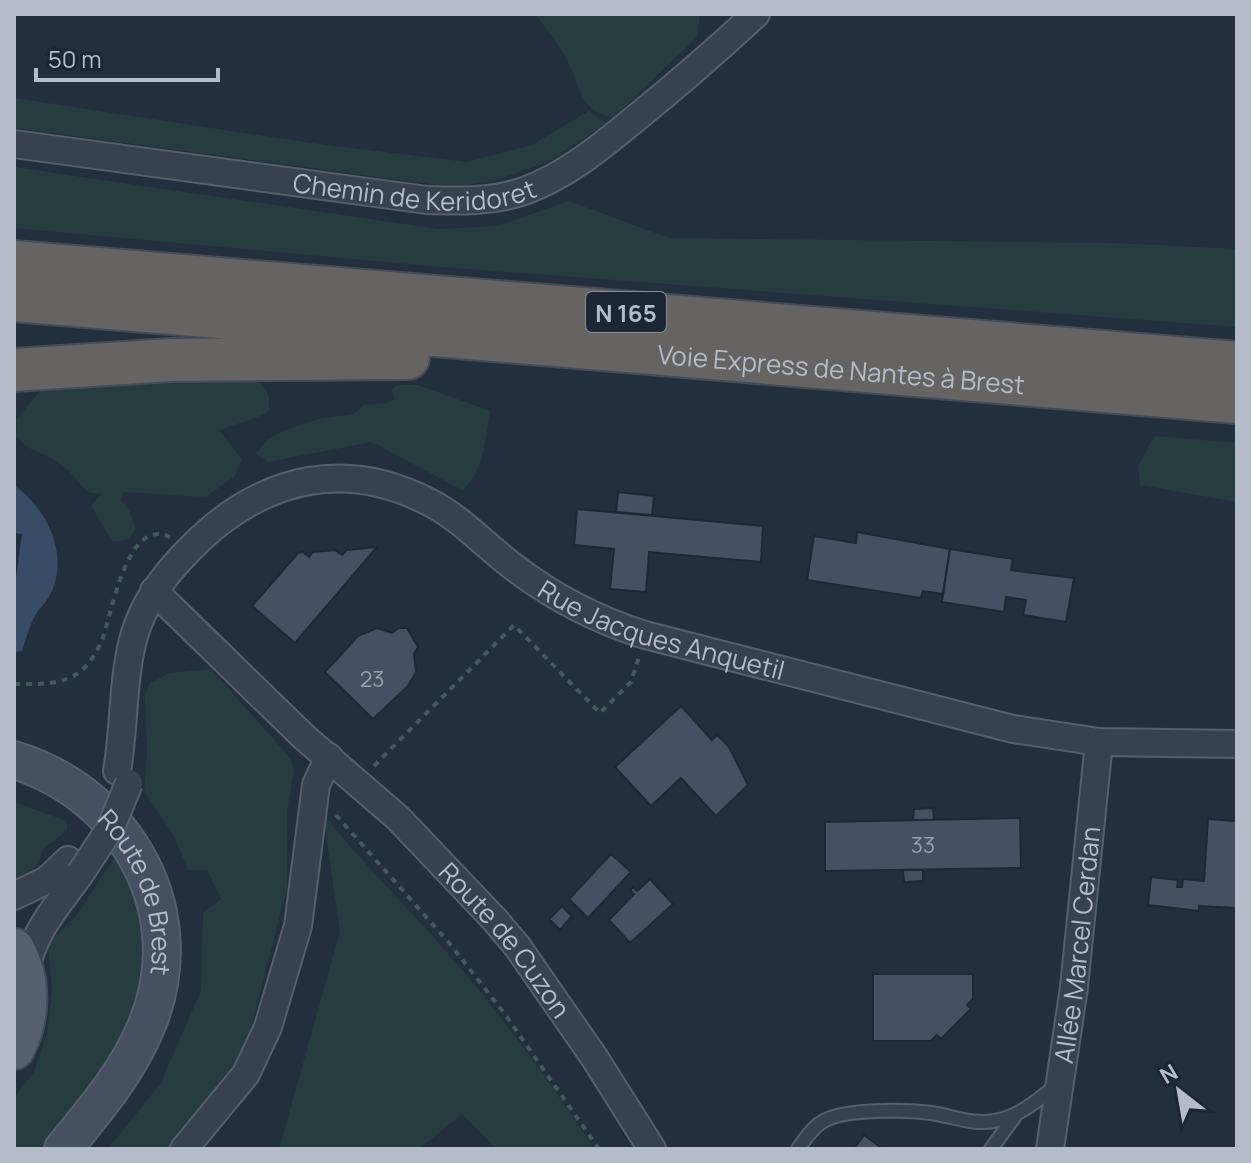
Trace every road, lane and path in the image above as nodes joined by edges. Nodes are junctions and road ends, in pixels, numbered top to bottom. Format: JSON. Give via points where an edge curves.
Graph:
{"nodes":[{"id":1,"x":756,"y":14,"type":"edge"},
{"id":2,"x":14,"y":144,"type":"edge"},
{"id":3,"x":14,"y":262,"type":"edge"},
{"id":4,"x":14,"y":300,"type":"edge"},
{"id":5,"x":737,"y":361,"type":"junction"},
{"id":6,"x":1237,"y":363,"type":"edge"},
{"id":7,"x":14,"y":370,"type":"edge"},
{"id":8,"x":1237,"y":402,"type":"edge"},
{"id":9,"x":186,"y":553,"type":"junction"},
{"id":10,"x":154,"y":591,"type":"junction"},
{"id":11,"x":645,"y":635,"type":"junction"},
{"id":12,"x":14,"y":684,"type":"edge"},
{"id":13,"x":1099,"y":742,"type":"junction"},
{"id":14,"x":1237,"y":744,"type":"edge"},
{"id":15,"x":329,"y":757,"type":"junction"},
{"id":16,"x":14,"y":760,"type":"edge"},
{"id":17,"x":378,"y":762,"type":"dead end"},
{"id":18,"x":314,"y":797,"type":"junction"},
{"id":19,"x":74,"y":867,"type":"junction"},
{"id":20,"x":14,"y":896,"type":"edge"},
{"id":21,"x":19,"y":961,"type":"edge"},
{"id":22,"x":14,"y":1049,"type":"edge"},
{"id":23,"x":1060,"y":1083,"type":"junction"},
{"id":24,"x":1015,"y":1116,"type":"junction"},
{"id":25,"x":63,"y":1149,"type":"edge"},
{"id":26,"x":184,"y":1149,"type":"edge"},
{"id":27,"x":599,"y":1149,"type":"edge"},
{"id":28,"x":652,"y":1149,"type":"edge"},
{"id":29,"x":798,"y":1149,"type":"edge"},
{"id":30,"x":991,"y":1149,"type":"edge"},
{"id":31,"x":1050,"y":1149,"type":"edge"}],
"edges":[{"from":1,"to":2,"type":"street","name":"Chemin de Keridoret","via":[[581,161],[546,182],[497,198],[427,200]]},
{"from":3,"to":6,"type":"highway","name":"Voie Express de Nantes à Brest","number":"N 165"},
{"from":4,"to":5,"type":"highway","name":"Voie Express de Nantes à Brest","number":"N 165"},
{"from":5,"to":7,"type":"highway","via":[[227,358]]},
{"from":5,"to":8,"type":"highway","name":"Voie Express de Nantes à Brest","number":"N 165"},
{"from":9,"to":10,"type":"street","name":"Rue Jacques Anquetil"},
{"from":9,"to":11,"type":"street","name":"Rue Jacques Anquetil","via":[[225,517],[268,493],[327,478],[363,479],[431,502],[565,601]]},
{"from":9,"to":12,"type":"path","via":[[164,534],[140,541],[125,567],[103,638],[83,669],[63,680]]},
{"from":10,"to":15,"type":"street","name":"Route de Cuzon"},
{"from":10,"to":19,"type":"street","via":[[133,638],[123,777]]},
{"from":11,"to":13,"type":"street","name":"Rue Jacques Anquetil","via":[[1013,729]]},
{"from":11,"to":17,"type":"path","via":[[631,682],[600,713],[514,625]]},
{"from":13,"to":14,"type":"street","name":"Rue Jacques Anquetil"},
{"from":13,"to":23,"type":"street","name":"Allée Marcel Cerdan"},
{"from":15,"to":18,"type":"street"},
{"from":15,"to":28,"type":"street","name":"Route de Cuzon","via":[[409,829],[510,937]]},
{"from":16,"to":25,"type":"main road","name":"Route de Brest","via":[[70,784],[120,831],[141,862],[161,938],[159,980],[146,1027],[124,1069]]},
{"from":18,"to":26,"type":"street","via":[[298,926],[268,1027],[246,1074]]},
{"from":18,"to":27,"type":"path","via":[[325,800],[450,944]]},
{"from":19,"to":20,"type":"street"},
{"from":19,"to":21,"type":"street"},
{"from":21,"to":22,"type":"main road","via":[[26,1010]]},
{"from":23,"to":24,"type":"lane"},
{"from":23,"to":31,"type":"street","name":"Allée Marcel Cerdan"},
{"from":24,"to":29,"type":"lane","via":[[982,1123],[932,1113],[830,1117]]},
{"from":24,"to":30,"type":"lane"}]}
